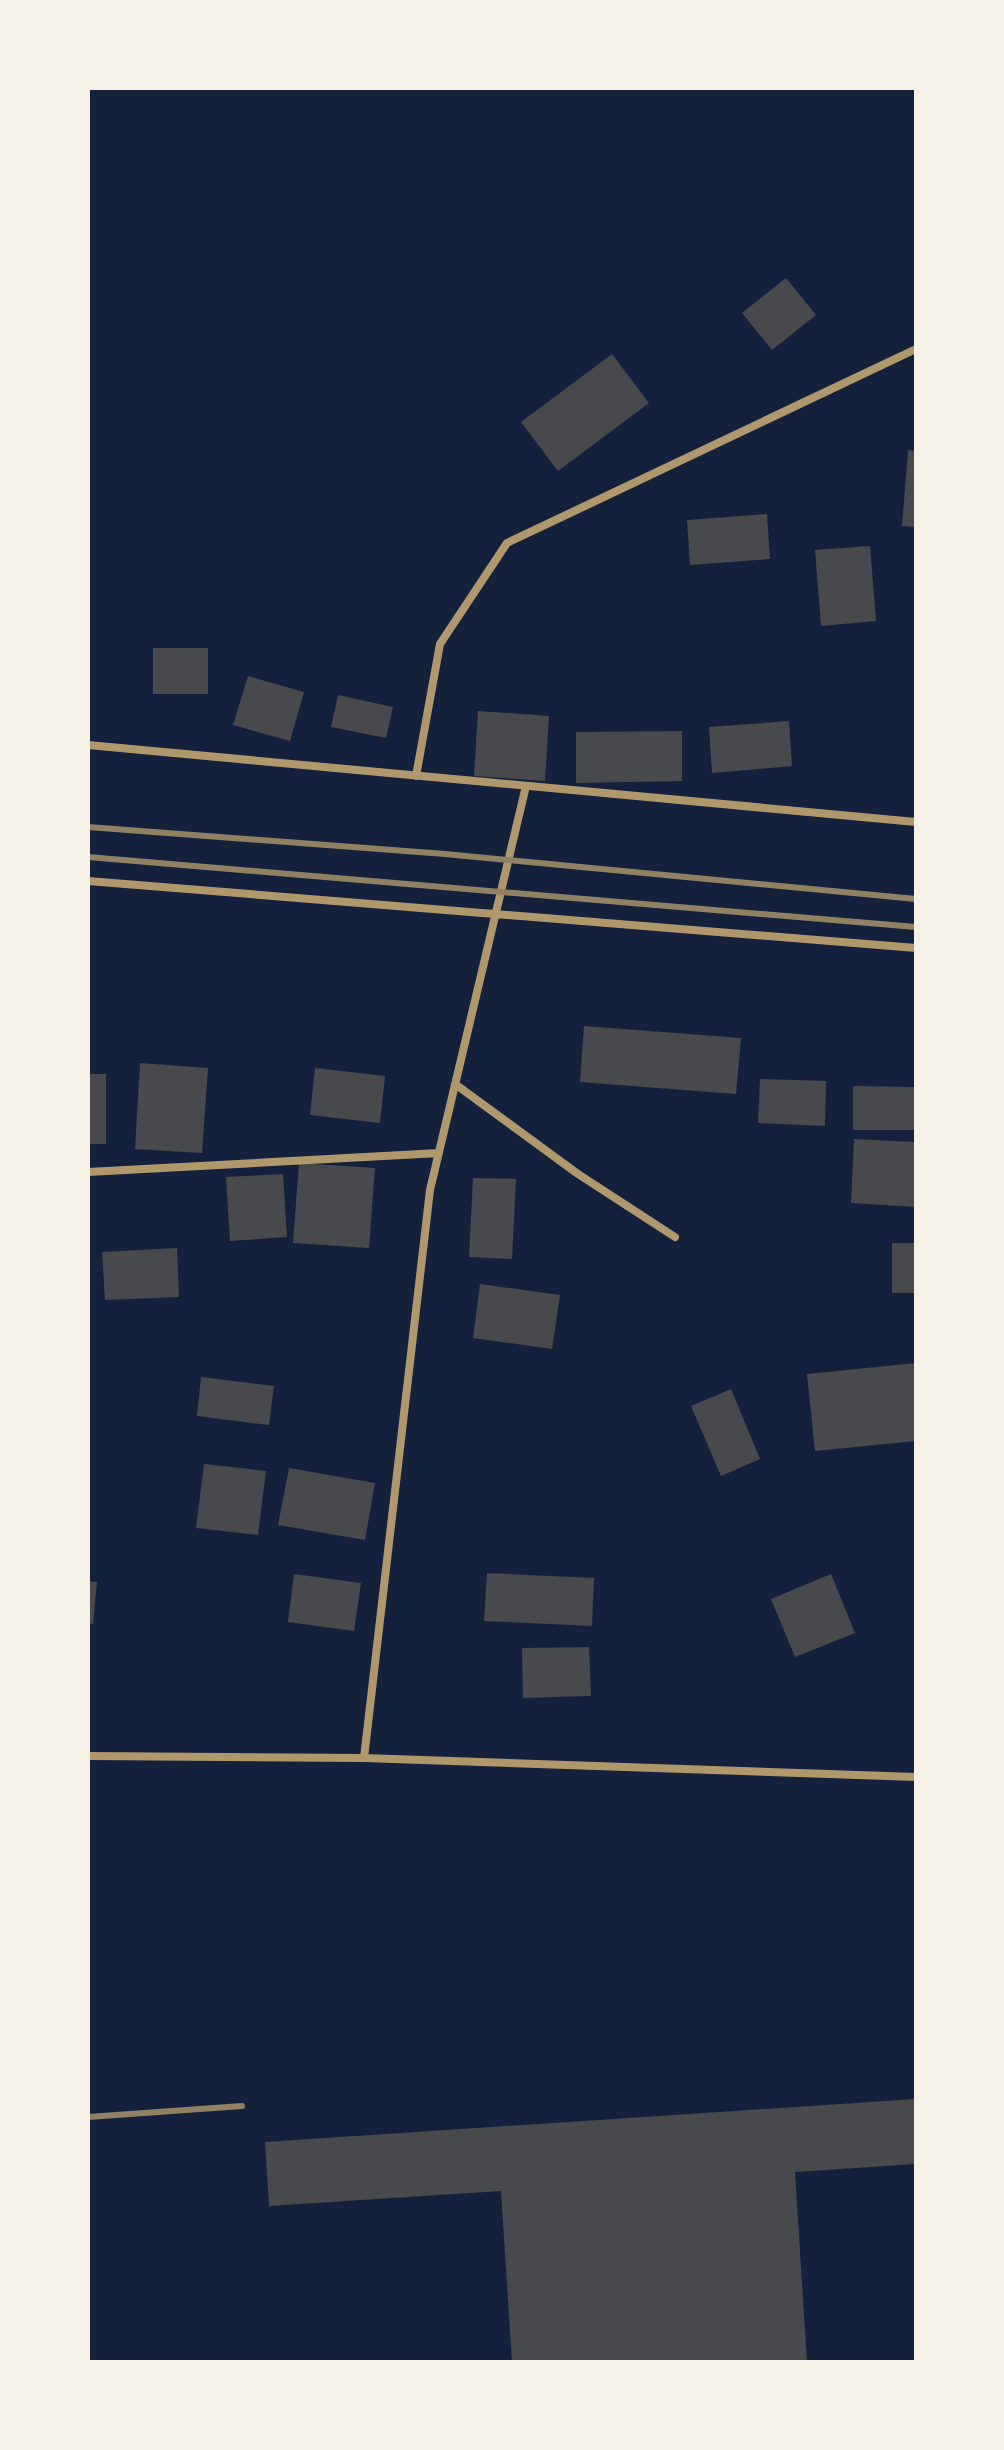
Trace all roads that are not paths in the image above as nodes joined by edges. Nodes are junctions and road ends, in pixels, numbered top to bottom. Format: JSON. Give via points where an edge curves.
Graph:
{"nodes":[{"id":1,"x":916,"y":349,"type":"edge"},
{"id":2,"x":88,"y":745,"type":"edge"},
{"id":3,"x":416,"y":776,"type":"junction"},
{"id":4,"x":526,"y":786,"type":"junction"},
{"id":5,"x":916,"y":822,"type":"edge"},
{"id":6,"x":88,"y":881,"type":"edge"},
{"id":7,"x":496,"y":914,"type":"junction"},
{"id":8,"x":916,"y":948,"type":"edge"},
{"id":9,"x":455,"y":1084,"type":"junction"},
{"id":10,"x":439,"y":1153,"type":"junction"},
{"id":11,"x":88,"y":1172,"type":"edge"},
{"id":12,"x":675,"y":1237,"type":"dead end"},
{"id":13,"x":88,"y":1756,"type":"edge"},
{"id":14,"x":364,"y":1758,"type":"junction"},
{"id":15,"x":916,"y":1777,"type":"edge"}],
"edges":[{"from":1,"to":3,"type":"street","via":[[507,543],[440,644]]},
{"from":2,"to":3,"type":"street"},
{"from":3,"to":4,"type":"street"},
{"from":4,"to":5,"type":"street"},
{"from":4,"to":7,"type":"street"},
{"from":6,"to":7,"type":"street"},
{"from":7,"to":8,"type":"street"},
{"from":7,"to":9,"type":"street"},
{"from":9,"to":10,"type":"street"},
{"from":9,"to":12,"type":"street"},
{"from":10,"to":11,"type":"street"},
{"from":10,"to":14,"type":"street","via":[[430,1190]]},
{"from":13,"to":14,"type":"street"},
{"from":14,"to":15,"type":"street"}]}
